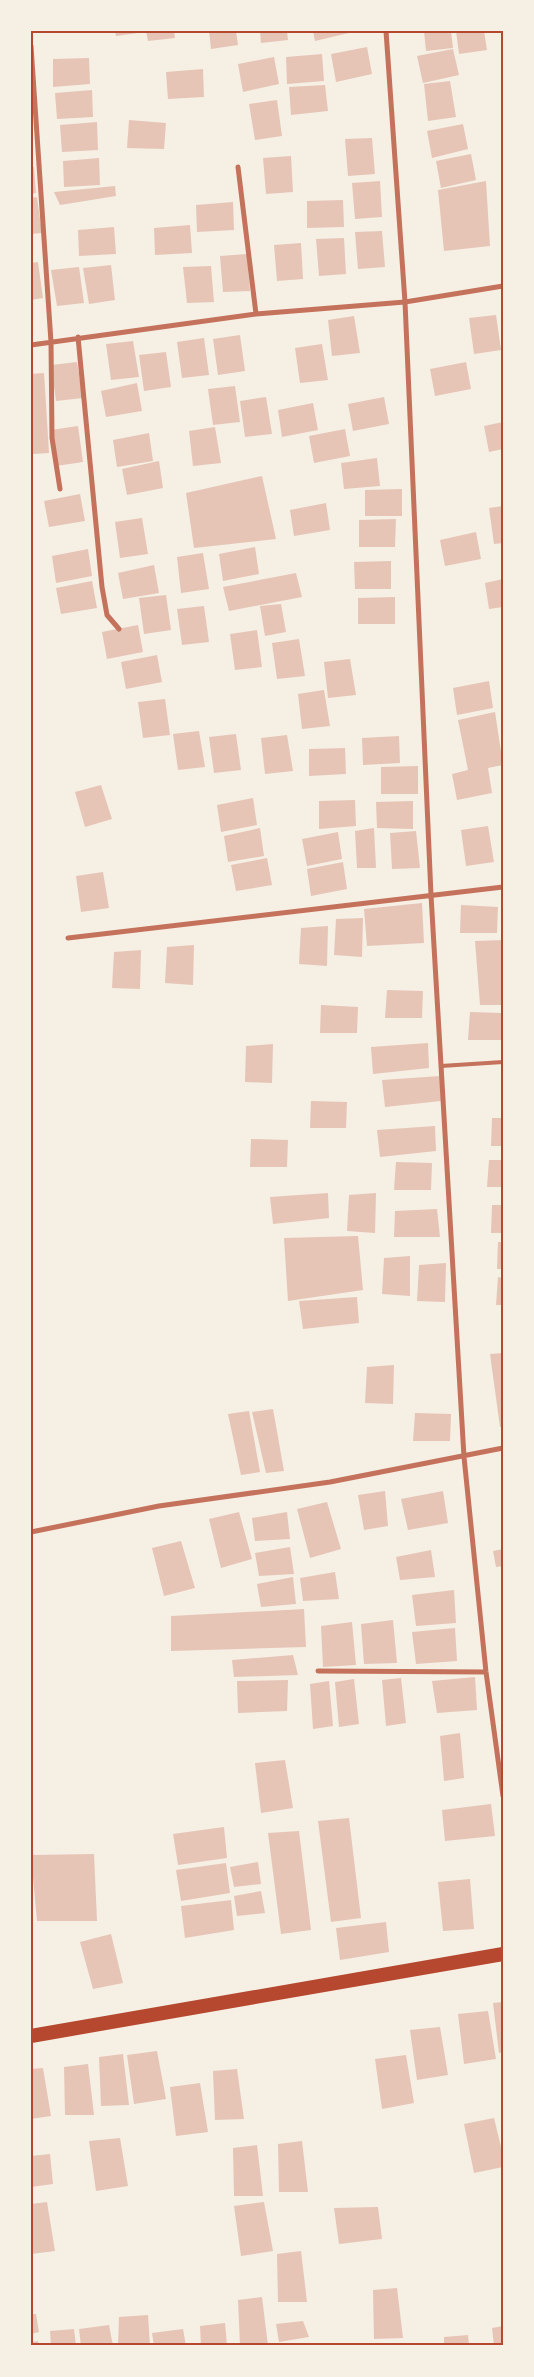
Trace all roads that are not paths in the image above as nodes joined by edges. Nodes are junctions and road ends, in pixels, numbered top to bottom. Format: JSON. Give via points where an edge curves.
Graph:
{"nodes":[{"id":1,"x":386,"y":31,"type":"edge"},
{"id":2,"x":31,"y":46,"type":"edge"},
{"id":3,"x":238,"y":167,"type":"dead end"},
{"id":4,"x":503,"y":286,"type":"edge"},
{"id":5,"x":405,"y":302,"type":"junction"},
{"id":6,"x":256,"y":314,"type":"junction"},
{"id":7,"x":78,"y":337,"type":"junction"},
{"id":8,"x":52,"y":342,"type":"junction"},
{"id":9,"x":31,"y":345,"type":"edge"},
{"id":10,"x":60,"y":489,"type":"dead end"},
{"id":11,"x":119,"y":628,"type":"dead end"},
{"id":12,"x":503,"y":887,"type":"edge"},
{"id":13,"x":431,"y":895,"type":"junction"},
{"id":14,"x":68,"y":938,"type":"dead end"},
{"id":15,"x":503,"y":1062,"type":"edge"},
{"id":16,"x":441,"y":1066,"type":"junction"},
{"id":17,"x":503,"y":1448,"type":"edge"},
{"id":18,"x":464,"y":1457,"type":"junction"},
{"id":19,"x":31,"y":1532,"type":"edge"},
{"id":20,"x":318,"y":1671,"type":"dead end"},
{"id":21,"x":486,"y":1672,"type":"junction"},
{"id":22,"x":503,"y":1796,"type":"edge"},
{"id":23,"x":503,"y":1954,"type":"edge"},
{"id":24,"x":31,"y":2036,"type":"edge"}],
"edges":[{"from":1,"to":5,"type":"street"},
{"from":2,"to":8,"type":"street"},
{"from":3,"to":6,"type":"street"},
{"from":4,"to":5,"type":"street"},
{"from":5,"to":6,"type":"street"},
{"from":5,"to":13,"type":"street"},
{"from":6,"to":7,"type":"street"},
{"from":7,"to":8,"type":"street"},
{"from":7,"to":11,"type":"street","via":[[102,587],[107,615]]},
{"from":8,"to":9,"type":"street"},
{"from":8,"to":10,"type":"street","via":[[52,438]]},
{"from":12,"to":13,"type":"street"},
{"from":13,"to":14,"type":"street"},
{"from":13,"to":16,"type":"street"},
{"from":15,"to":16,"type":"lane"},
{"from":16,"to":18,"type":"street"},
{"from":17,"to":18,"type":"street"},
{"from":18,"to":19,"type":"street","via":[[330,1482],[159,1506]]},
{"from":18,"to":21,"type":"street"},
{"from":20,"to":21,"type":"street"},
{"from":21,"to":22,"type":"street"},
{"from":23,"to":24,"type":"highway"}]}
